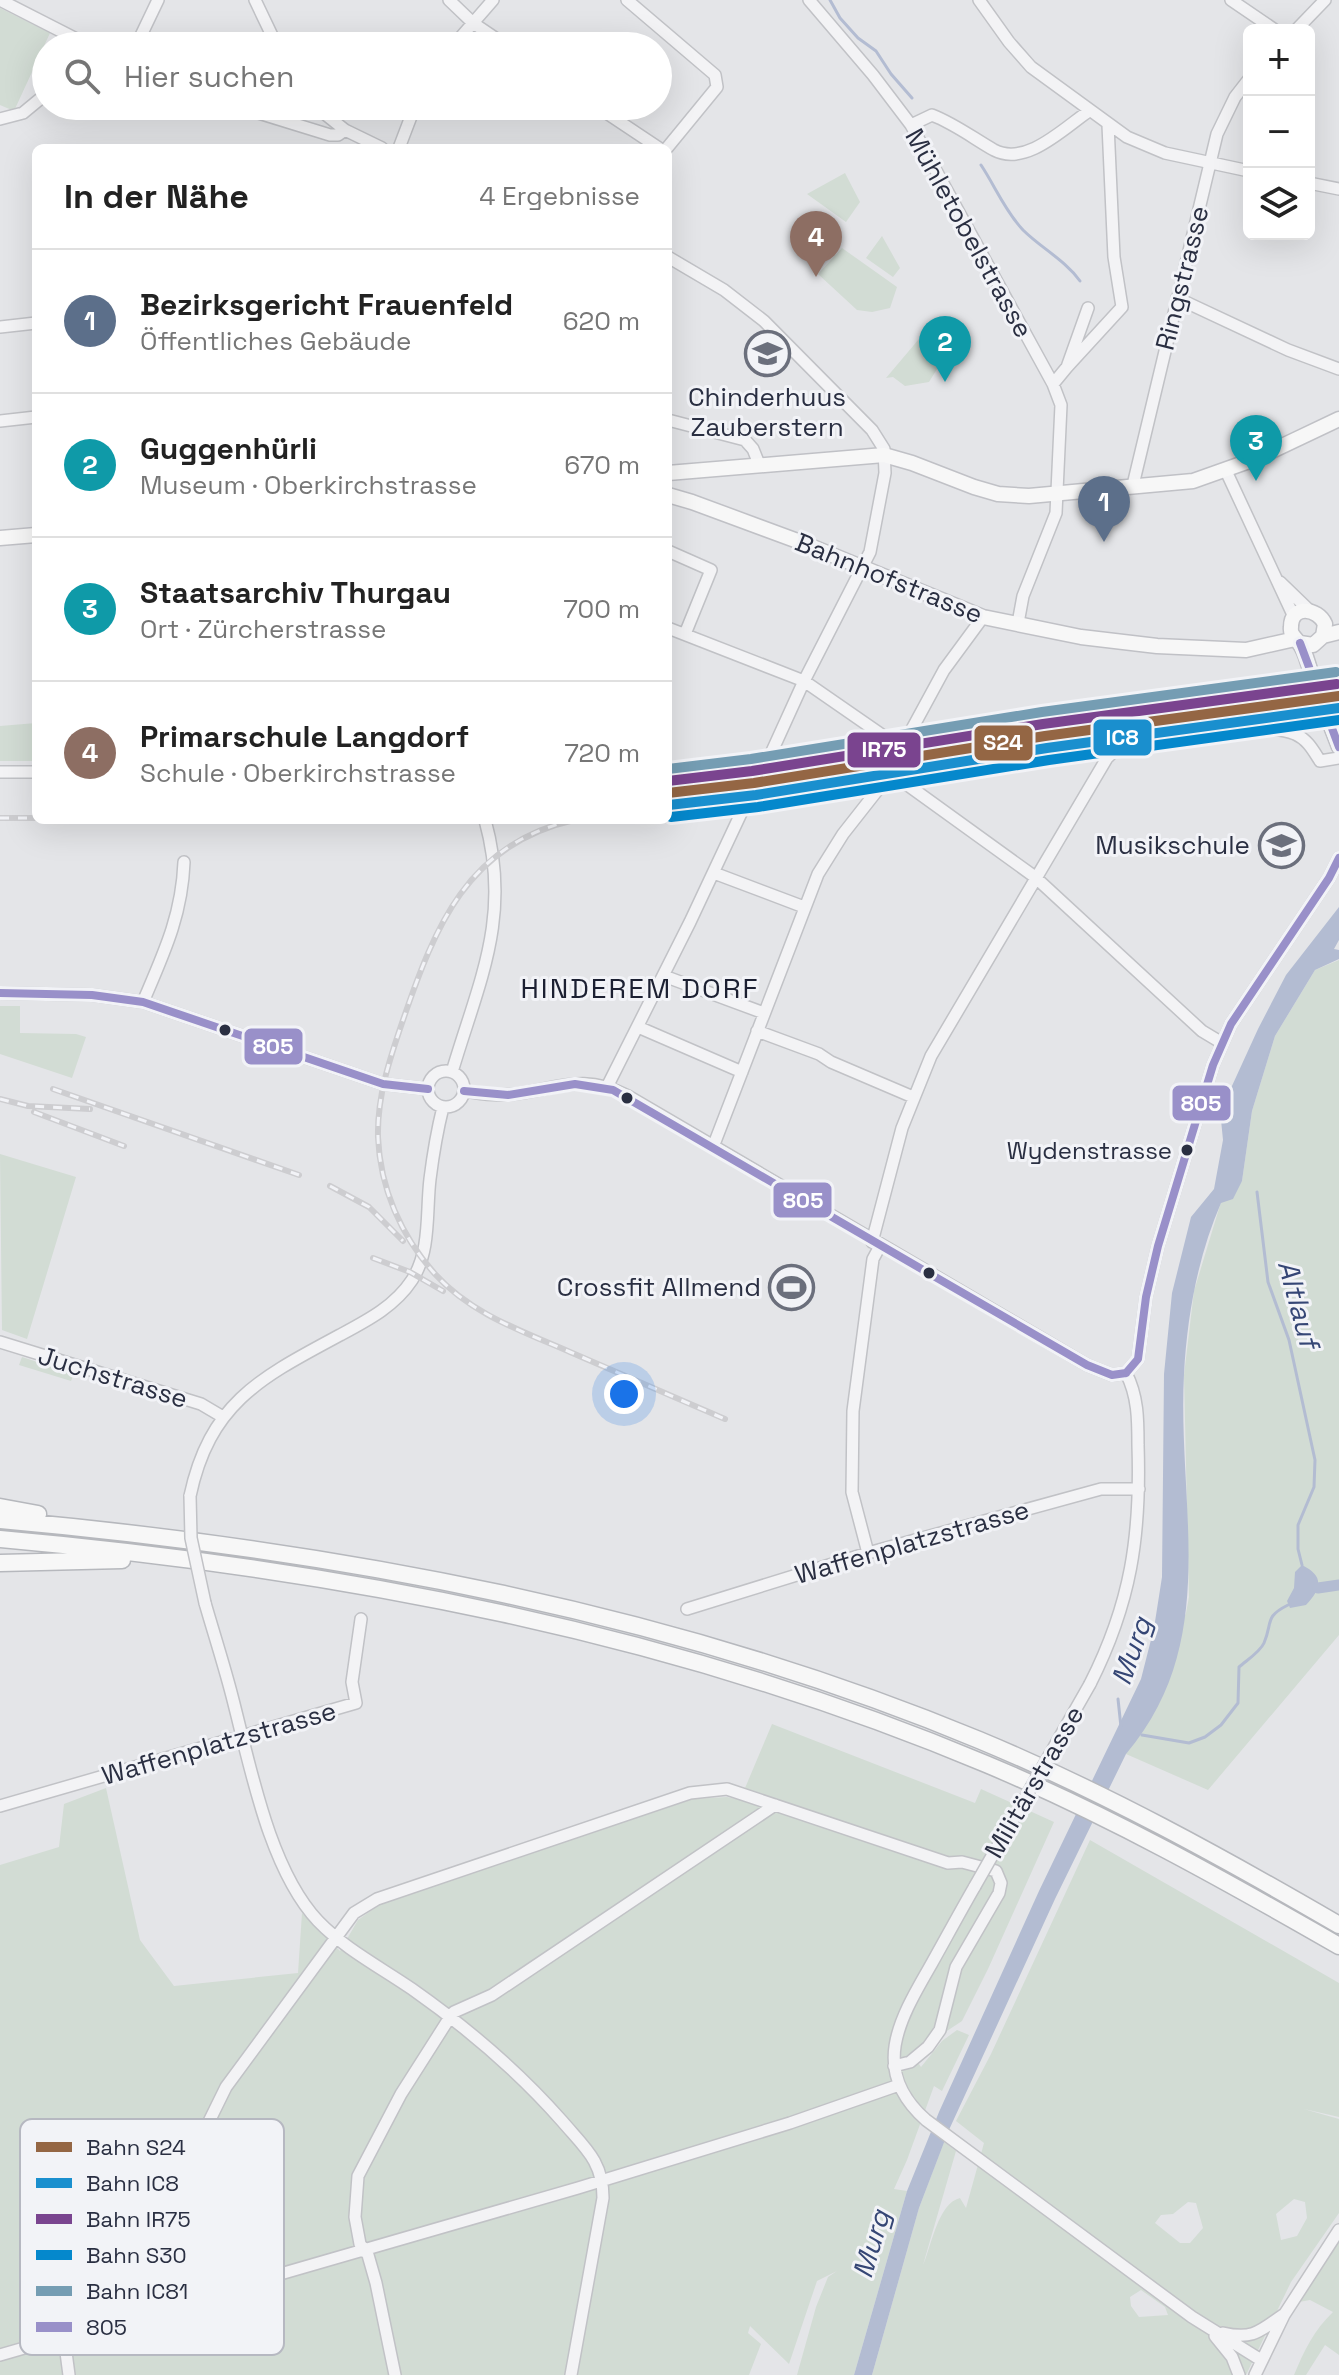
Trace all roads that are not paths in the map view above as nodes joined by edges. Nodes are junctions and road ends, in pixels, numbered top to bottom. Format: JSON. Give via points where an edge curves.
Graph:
{"nodes":[{"id":1,"x":0,"y":0,"type":"edge"},
{"id":2,"x":158,"y":0,"type":"edge"},
{"id":3,"x":255,"y":0,"type":"edge"},
{"id":4,"x":449,"y":0,"type":"edge"},
{"id":5,"x":493,"y":0,"type":"edge"},
{"id":6,"x":627,"y":0,"type":"edge"},
{"id":7,"x":809,"y":0,"type":"edge"},
{"id":8,"x":979,"y":0,"type":"edge"},
{"id":9,"x":1231,"y":0,"type":"edge"},
{"id":10,"x":1325,"y":0,"type":"edge"},
{"id":11,"x":15,"y":4,"type":"edge"},
{"id":12,"x":473,"y":23,"type":"junction"},
{"id":13,"x":1266,"y":24,"type":"edge"},
{"id":14,"x":1302,"y":24,"type":"edge"},
{"id":15,"x":65,"y":32,"type":"edge"},
{"id":16,"x":143,"y":32,"type":"edge"},
{"id":17,"x":270,"y":32,"type":"edge"},
{"id":18,"x":465,"y":32,"type":"edge"},
{"id":19,"x":486,"y":32,"type":"edge"},
{"id":20,"x":665,"y":32,"type":"edge"},
{"id":21,"x":672,"y":38,"type":"edge"},
{"id":22,"x":1243,"y":87,"type":"edge"},
{"id":23,"x":32,"y":106,"type":"edge"},
{"id":24,"x":1089,"y":111,"type":"junction"},
{"id":25,"x":0,"y":119,"type":"edge"},
{"id":26,"x":281,"y":120,"type":"edge"},
{"id":27,"x":332,"y":120,"type":"edge"},
{"id":28,"x":410,"y":120,"type":"edge"},
{"id":29,"x":617,"y":120,"type":"edge"},
{"id":30,"x":911,"y":125,"type":"junction"},
{"id":31,"x":1108,"y":125,"type":"junction"},
{"id":32,"x":345,"y":130,"type":"junction"},
{"id":33,"x":374,"y":144,"type":"edge"},
{"id":34,"x":401,"y":144,"type":"edge"},
{"id":35,"x":653,"y":144,"type":"edge"},
{"id":36,"x":670,"y":144,"type":"edge"},
{"id":37,"x":1211,"y":164,"type":"junction"},
{"id":38,"x":1243,"y":170,"type":"edge"},
{"id":39,"x":1315,"y":184,"type":"edge"},
{"id":40,"x":1339,"y":189,"type":"edge"},
{"id":41,"x":672,"y":259,"type":"edge"},
{"id":42,"x":1177,"y":298,"type":"junction"},
{"id":43,"x":1088,"y":308,"type":"dead end"},
{"id":44,"x":32,"y":323,"type":"edge"},
{"id":45,"x":0,"y":327,"type":"edge"},
{"id":46,"x":1067,"y":367,"type":"junction"},
{"id":47,"x":1339,"y":369,"type":"edge"},
{"id":48,"x":1053,"y":384,"type":"junction"},
{"id":49,"x":32,"y":417,"type":"edge"},
{"id":50,"x":1339,"y":419,"type":"edge"},
{"id":51,"x":0,"y":421,"type":"edge"},
{"id":52,"x":672,"y":421,"type":"edge"},
{"id":53,"x":884,"y":455,"type":"junction"},
{"id":54,"x":759,"y":464,"type":"junction"},
{"id":55,"x":1226,"y":471,"type":"junction"},
{"id":56,"x":672,"y":473,"type":"edge"},
{"id":57,"x":1133,"y":485,"type":"junction"},
{"id":58,"x":672,"y":488,"type":"edge"},
{"id":59,"x":1058,"y":493,"type":"junction"},
{"id":60,"x":672,"y":496,"type":"edge"},
{"id":61,"x":692,"y":502,"type":"junction"},
{"id":62,"x":32,"y":535,"type":"edge"},
{"id":63,"x":0,"y":538,"type":"edge"},
{"id":64,"x":672,"y":553,"type":"edge"},
{"id":65,"x":863,"y":567,"type":"junction"},
{"id":66,"x":1271,"y":573,"type":"junction"},
{"id":67,"x":1309,"y":610,"type":"junction"},
{"id":68,"x":983,"y":617,"type":"junction"},
{"id":69,"x":1331,"y":620,"type":"edge"},
{"id":70,"x":1018,"y":623,"type":"junction"},
{"id":71,"x":672,"y":629,"type":"edge"},
{"id":72,"x":1295,"y":631,"type":"junction"},
{"id":73,"x":1339,"y":632,"type":"edge"},
{"id":74,"x":685,"y":634,"type":"junction"},
{"id":75,"x":1320,"y":640,"type":"junction"},
{"id":76,"x":804,"y":681,"type":"junction"},
{"id":77,"x":1327,"y":716,"type":"tunnel mouth"},
{"id":78,"x":1339,"y":747,"type":"edge"},
{"id":79,"x":1339,"y":758,"type":"edge"},
{"id":80,"x":764,"y":769,"type":"dead end"},
{"id":81,"x":0,"y":772,"type":"edge"},
{"id":82,"x":32,"y":772,"type":"edge"},
{"id":83,"x":744,"y":807,"type":"dead end"},
{"id":84,"x":486,"y":824,"type":"edge"},
{"id":85,"x":1339,"y":858,"type":"edge"},
{"id":86,"x":184,"y":862,"type":"dead end"},
{"id":87,"x":1339,"y":869,"type":"edge"},
{"id":88,"x":714,"y":873,"type":"junction"},
{"id":89,"x":1035,"y":877,"type":"junction"},
{"id":90,"x":1329,"y":878,"type":"junction"},
{"id":91,"x":804,"y":907,"type":"junction"},
{"id":92,"x":664,"y":976,"type":"junction"},
{"id":93,"x":0,"y":993,"type":"edge"},
{"id":94,"x":143,"y":1002,"type":"junction"},
{"id":95,"x":764,"y":1013,"type":"junction"},
{"id":96,"x":638,"y":1027,"type":"junction"},
{"id":97,"x":757,"y":1031,"type":"junction"},
{"id":98,"x":1222,"y":1043,"type":"junction"},
{"id":99,"x":452,"y":1072,"type":"junction"},
{"id":100,"x":742,"y":1072,"type":"junction"},
{"id":101,"x":607,"y":1087,"type":"junction"},
{"id":102,"x":428,"y":1089,"type":"junction"},
{"id":103,"x":464,"y":1091,"type":"junction"},
{"id":104,"x":913,"y":1097,"type":"junction"},
{"id":105,"x":443,"y":1107,"type":"junction"},
{"id":106,"x":713,"y":1147,"type":"junction"},
{"id":107,"x":876,"y":1244,"type":"junction"},
{"id":108,"x":0,"y":1342,"type":"edge"},
{"id":109,"x":1126,"y":1373,"type":"junction"},
{"id":110,"x":223,"y":1417,"type":"junction"},
{"id":111,"x":1139,"y":1489,"type":"junction"},
{"id":112,"x":0,"y":1507,"type":"edge"},
{"id":113,"x":0,"y":1520,"type":"edge"},
{"id":114,"x":134,"y":1533,"type":"junction"},
{"id":115,"x":0,"y":1539,"type":"edge"},
{"id":116,"x":868,"y":1553,"type":"junction"},
{"id":117,"x":199,"y":1561,"type":"junction"},
{"id":118,"x":0,"y":1563,"type":"edge"},
{"id":119,"x":687,"y":1609,"type":"dead end"},
{"id":120,"x":361,"y":1619,"type":"dead end"},
{"id":121,"x":242,"y":1735,"type":"junction"},
{"id":122,"x":775,"y":1805,"type":"junction"},
{"id":123,"x":0,"y":1806,"type":"edge"},
{"id":124,"x":1339,"y":1925,"type":"edge"},
{"id":125,"x":336,"y":1937,"type":"junction"},
{"id":126,"x":1339,"y":1946,"type":"edge"},
{"id":127,"x":450,"y":2017,"type":"junction"},
{"id":128,"x":894,"y":2066,"type":"junction"},
{"id":129,"x":899,"y":2085,"type":"junction"},
{"id":130,"x":210,"y":2119,"type":"edge"},
{"id":131,"x":603,"y":2180,"type":"junction"},
{"id":132,"x":1339,"y":2230,"type":"edge"},
{"id":133,"x":364,"y":2250,"type":"junction"},
{"id":134,"x":284,"y":2273,"type":"edge"},
{"id":135,"x":1284,"y":2315,"type":"junction"},
{"id":136,"x":1210,"y":2329,"type":"junction"},
{"id":137,"x":20,"y":2349,"type":"edge"},
{"id":138,"x":0,"y":2355,"type":"edge"},
{"id":139,"x":66,"y":2355,"type":"edge"},
{"id":140,"x":1261,"y":2360,"type":"junction"},
{"id":141,"x":69,"y":2375,"type":"edge"},
{"id":142,"x":395,"y":2375,"type":"edge"},
{"id":143,"x":571,"y":2375,"type":"edge"},
{"id":144,"x":1239,"y":2375,"type":"edge"},
{"id":145,"x":1255,"y":2375,"type":"edge"}],
"edges":[{"from":1,"to":11,"type":"street"},
{"from":2,"to":16,"type":"street"},
{"from":3,"to":17,"type":"street"},
{"from":4,"to":12,"type":"street"},
{"from":5,"to":12,"type":"street"},
{"from":6,"to":20,"type":"street"},
{"from":7,"to":30,"type":"street","name":"Mühletobelstrasse"},
{"from":8,"to":24,"type":"street","via":[[1031,67]]},
{"from":9,"to":13,"type":"street"},
{"from":10,"to":14,"type":"street"},
{"from":11,"to":15,"type":"street"},
{"from":12,"to":18,"type":"street"},
{"from":12,"to":19,"type":"street"},
{"from":21,"to":36,"type":"street","via":[[718,81]]},
{"from":22,"to":37,"type":"street","name":"Ringstrasse","via":[[1221,123]]},
{"from":23,"to":25,"type":"street"},
{"from":24,"to":30,"type":"street","via":[[1041,145],[1013,155],[997,152],[932,115]]},
{"from":24,"to":31,"type":"street"},
{"from":26,"to":32,"type":"street","via":[[330,135]]},
{"from":27,"to":32,"type":"street"},
{"from":28,"to":34,"type":"street"},
{"from":29,"to":35,"type":"street"},
{"from":30,"to":48,"type":"street","name":"Mühletobelstrasse"},
{"from":31,"to":37,"type":"street","via":[[1142,145]]},
{"from":31,"to":46,"type":"street","via":[[1114,257],[1122,307]]},
{"from":32,"to":33,"type":"street"},
{"from":37,"to":38,"type":"street"},
{"from":37,"to":42,"type":"street","name":"Ringstrasse"},
{"from":39,"to":40,"type":"street"},
{"from":41,"to":53,"type":"street","via":[[764,321],[872,430]]},
{"from":42,"to":47,"type":"street"},
{"from":42,"to":57,"type":"street","name":"Ringstrasse"},
{"from":43,"to":46,"type":"street"},
{"from":44,"to":45,"type":"street"},
{"from":46,"to":48,"type":"street"},
{"from":48,"to":59,"type":"street","name":"Mühletobelstrasse","via":[[1061,405]]},
{"from":49,"to":51,"type":"street"},
{"from":50,"to":55,"type":"main road"},
{"from":52,"to":54,"type":"street","via":[[745,440]]},
{"from":53,"to":54,"type":"main road"},
{"from":53,"to":59,"type":"main road","via":[[998,494]]},
{"from":53,"to":65,"type":"street","via":[[881,499]]},
{"from":54,"to":56,"type":"main road"},
{"from":55,"to":57,"type":"main road","via":[[1193,481]]},
{"from":55,"to":66,"type":"street"},
{"from":57,"to":59,"type":"main road"},
{"from":58,"to":61,"type":"main road","name":"Bahnhofstrasse"},
{"from":59,"to":70,"type":"street","name":"Mühletobelstrasse"},
{"from":60,"to":61,"type":"main road","name":"Bahnhofstrasse"},
{"from":61,"to":65,"type":"main road","name":"Bahnhofstrasse"},
{"from":62,"to":63,"type":"main road"},
{"from":64,"to":74,"type":"street","via":[[711,570]]},
{"from":65,"to":68,"type":"main road","name":"Bahnhofstrasse"},
{"from":65,"to":76,"type":"street"},
{"from":66,"to":67,"type":"street"},
{"from":66,"to":72,"type":"street"},
{"from":67,"to":69,"type":"main road"},
{"from":67,"to":72,"type":"main road","via":[[1300,612]]},
{"from":68,"to":70,"type":"main road","name":"Bahnhofstrasse"},
{"from":68,"to":76,"type":"street","via":[[901,743],[879,735]]},
{"from":69,"to":75,"type":"main road"},
{"from":70,"to":72,"type":"main road","name":"Bahnhofstrasse","via":[[1096,639],[1246,650]]},
{"from":71,"to":74,"type":"street"},
{"from":72,"to":75,"type":"main road"},
{"from":72,"to":75,"type":"main road","via":[[1316,683]]},
{"from":73,"to":75,"type":"main road"},
{"from":74,"to":76,"type":"street"},
{"from":76,"to":80,"type":"street"},
{"from":77,"to":78,"type":"main road"},
{"from":79,"to":89,"type":"street","via":[[1320,761],[1305,740],[1281,729],[1132,740],[1107,758]]},
{"from":81,"to":82,"type":"street"},
{"from":83,"to":88,"type":"street"},
{"from":84,"to":99,"type":"street","via":[[496,901],[492,942]]},
{"from":85,"to":90,"type":"street"},
{"from":86,"to":94,"type":"street","via":[[172,936]]},
{"from":87,"to":90,"type":"street"},
{"from":88,"to":91,"type":"street"},
{"from":88,"to":92,"type":"street"},
{"from":89,"to":91,"type":"street","via":[[892,777],[884,780],[834,846]]},
{"from":89,"to":98,"type":"street"},
{"from":89,"to":104,"type":"street","via":[[951,1019]]},
{"from":90,"to":98,"type":"street"},
{"from":91,"to":95,"type":"street"},
{"from":92,"to":95,"type":"street"},
{"from":92,"to":96,"type":"street"},
{"from":93,"to":94,"type":"street","via":[[96,995]]},
{"from":94,"to":102,"type":"street","via":[[383,1084]]},
{"from":95,"to":97,"type":"street"},
{"from":96,"to":100,"type":"street"},
{"from":96,"to":101,"type":"street"},
{"from":97,"to":100,"type":"street"},
{"from":97,"to":104,"type":"street"},
{"from":98,"to":109,"type":"street","via":[[1201,1096],[1158,1246],[1138,1359]]},
{"from":99,"to":102,"type":"street","via":[[435,1074]]},
{"from":99,"to":103,"type":"street"},
{"from":100,"to":106,"type":"street"},
{"from":101,"to":103,"type":"street","via":[[578,1082],[508,1095]]},
{"from":101,"to":106,"type":"street"},
{"from":102,"to":105,"type":"street","via":[[430,1099]]},
{"from":103,"to":105,"type":"street","via":[[455,1105]]},
{"from":104,"to":107,"type":"street"},
{"from":105,"to":110,"type":"street","via":[[422,1254],[402,1294],[254,1386]]},
{"from":106,"to":107,"type":"street"},
{"from":107,"to":109,"type":"street","via":[[1087,1365],[1112,1375]]},
{"from":107,"to":116,"type":"street","via":[[853,1411],[852,1492]]},
{"from":108,"to":110,"type":"street","name":"Juchstrasse","via":[[201,1404]]},
{"from":109,"to":111,"type":"street","name":"Militärstrasse","via":[[1137,1403]]},
{"from":110,"to":121,"type":"street","bridge":true,"via":[[197,1466],[190,1496],[191,1538]]},
{"from":111,"to":116,"type":"street","name":"Waffenplatzstrasse","via":[[1101,1489]]},
{"from":111,"to":128,"type":"street","name":"Militärstrasse","bridge":true,"via":[[1130,1579],[1111,1642],[903,2014]]},
{"from":112,"to":114,"type":"highway"},
{"from":113,"to":114,"type":"highway"},
{"from":114,"to":124,"type":"highway","via":[[394,1572],[617,1620],[722,1649],[874,1699],[1070,1781],[1201,1846]]},
{"from":115,"to":117,"type":"highway"},
{"from":116,"to":119,"type":"street","name":"Waffenplatzstrasse"},
{"from":117,"to":118,"type":"highway"},
{"from":117,"to":126,"type":"highway","via":[[414,1595],[552,1624],[770,1683],[883,1723],[1063,1798],[1191,1862]]},
{"from":120,"to":121,"type":"street","name":"Waffenplatzstrasse","via":[[352,1682],[356,1703]]},
{"from":121,"to":123,"type":"street","name":"Waffenplatzstrasse"},
{"from":121,"to":125,"type":"street","via":[[286,1871],[300,1899]]},
{"from":122,"to":125,"type":"street","via":[[727,1789],[690,1793],[377,1899],[354,1913]]},
{"from":122,"to":127,"type":"street","via":[[492,1995]]},
{"from":122,"to":128,"type":"street","via":[[948,1863],[996,1871],[1000,1877],[999,1893],[953,1974],[940,2030],[910,2062]]},
{"from":125,"to":127,"type":"street"},
{"from":125,"to":130,"type":"street","via":[[226,2087]]},
{"from":127,"to":131,"type":"street","via":[[536,2092],[585,2148]]},
{"from":127,"to":133,"type":"street","via":[[358,2176],[355,2217]]},
{"from":128,"to":129,"type":"street","name":"Militärstrasse"},
{"from":129,"to":131,"type":"street"},
{"from":129,"to":136,"type":"street","name":"Militärstrasse","via":[[926,2120]]},
{"from":131,"to":133,"type":"street"},
{"from":131,"to":143,"type":"street"},
{"from":132,"to":135,"type":"street","name":"Militärstrasse"},
{"from":133,"to":134,"type":"street"},
{"from":133,"to":142,"type":"street"},
{"from":135,"to":136,"type":"street","name":"Militärstrasse","via":[[1254,2335]]},
{"from":135,"to":140,"type":"street","name":"Militärstrasse"},
{"from":136,"to":140,"type":"street","name":"Militärstrasse"},
{"from":136,"to":144,"type":"street","name":"Militärstrasse"},
{"from":137,"to":138,"type":"street"},
{"from":139,"to":141,"type":"street"},
{"from":140,"to":145,"type":"street","name":"Militärstrasse"}]}
